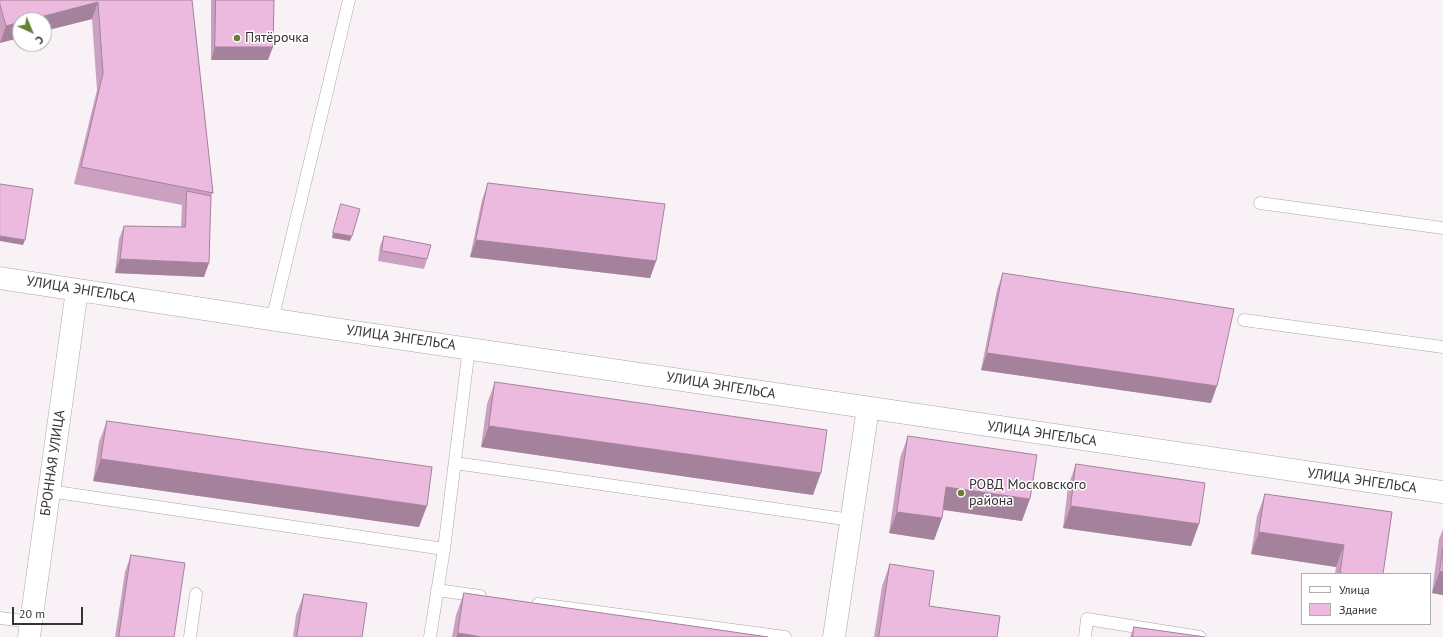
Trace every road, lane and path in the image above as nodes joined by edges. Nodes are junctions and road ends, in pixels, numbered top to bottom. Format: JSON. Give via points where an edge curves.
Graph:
{"nodes":[{"id":1,"x":350,"y":0,"type":"edge"},
{"id":2,"x":1260,"y":203,"type":"dead end"},
{"id":3,"x":1443,"y":228,"type":"edge"},
{"id":4,"x":0,"y":278,"type":"edge"},
{"id":5,"x":77,"y":290,"type":"junction"},
{"id":6,"x":272,"y":320,"type":"junction"},
{"id":7,"x":1244,"y":320,"type":"dead end"},
{"id":8,"x":1443,"y":347,"type":"edge"},
{"id":9,"x":469,"y":348,"type":"junction"},
{"id":10,"x":868,"y":408,"type":"junction"},
{"id":11,"x":455,"y":463,"type":"junction"},
{"id":12,"x":49,"y":491,"type":"junction"},
{"id":13,"x":1443,"y":492,"type":"edge"},
{"id":14,"x":851,"y":520,"type":"junction"},
{"id":15,"x":444,"y":549,"type":"junction"},
{"id":16,"x":437,"y":590,"type":"junction"},
{"id":17,"x":196,"y":594,"type":"dead end"},
{"id":18,"x":493,"y":598,"type":"edge"},
{"id":19,"x":524,"y":602,"type":"edge"},
{"id":20,"x":0,"y":618,"type":"edge"},
{"id":21,"x":30,"y":630,"type":"edge"},
{"id":22,"x":190,"y":637,"type":"edge"},
{"id":23,"x":430,"y":637,"type":"edge"},
{"id":24,"x":785,"y":637,"type":"edge"},
{"id":25,"x":834,"y":637,"type":"edge"},
{"id":26,"x":1085,"y":637,"type":"edge"},
{"id":27,"x":1200,"y":637,"type":"edge"}],
"edges":[{"from":1,"to":6,"type":"lane"},
{"from":2,"to":3,"type":"lane"},
{"from":4,"to":5,"type":"street","name":"УЛИЦА ЭНГЕЛЬСА"},
{"from":5,"to":6,"type":"street","name":"УЛИЦА ЭНГЕЛЬСА"},
{"from":5,"to":12,"type":"street","name":"БРОННАЯ УЛИЦА"},
{"from":6,"to":9,"type":"street","name":"УЛИЦА ЭНГЕЛЬСА"},
{"from":7,"to":8,"type":"lane"},
{"from":9,"to":10,"type":"street","name":"УЛИЦА ЭНГЕЛЬСА"},
{"from":9,"to":11,"type":"lane"},
{"from":10,"to":13,"type":"street","name":"УЛИЦА ЭНГЕЛЬСА","via":[[891,405]]},
{"from":10,"to":14,"type":"street"},
{"from":11,"to":14,"type":"lane"},
{"from":11,"to":15,"type":"lane"},
{"from":12,"to":15,"type":"lane"},
{"from":12,"to":21,"type":"street","name":"БРОННАЯ УЛИЦА"},
{"from":14,"to":25,"type":"street"},
{"from":15,"to":16,"type":"lane"},
{"from":16,"to":18,"type":"lane"},
{"from":16,"to":23,"type":"lane"},
{"from":17,"to":22,"type":"lane"},
{"from":19,"to":24,"type":"lane"},
{"from":20,"to":21,"type":"lane"},
{"from":26,"to":27,"type":"lane","via":[[1087,619]]}]}
